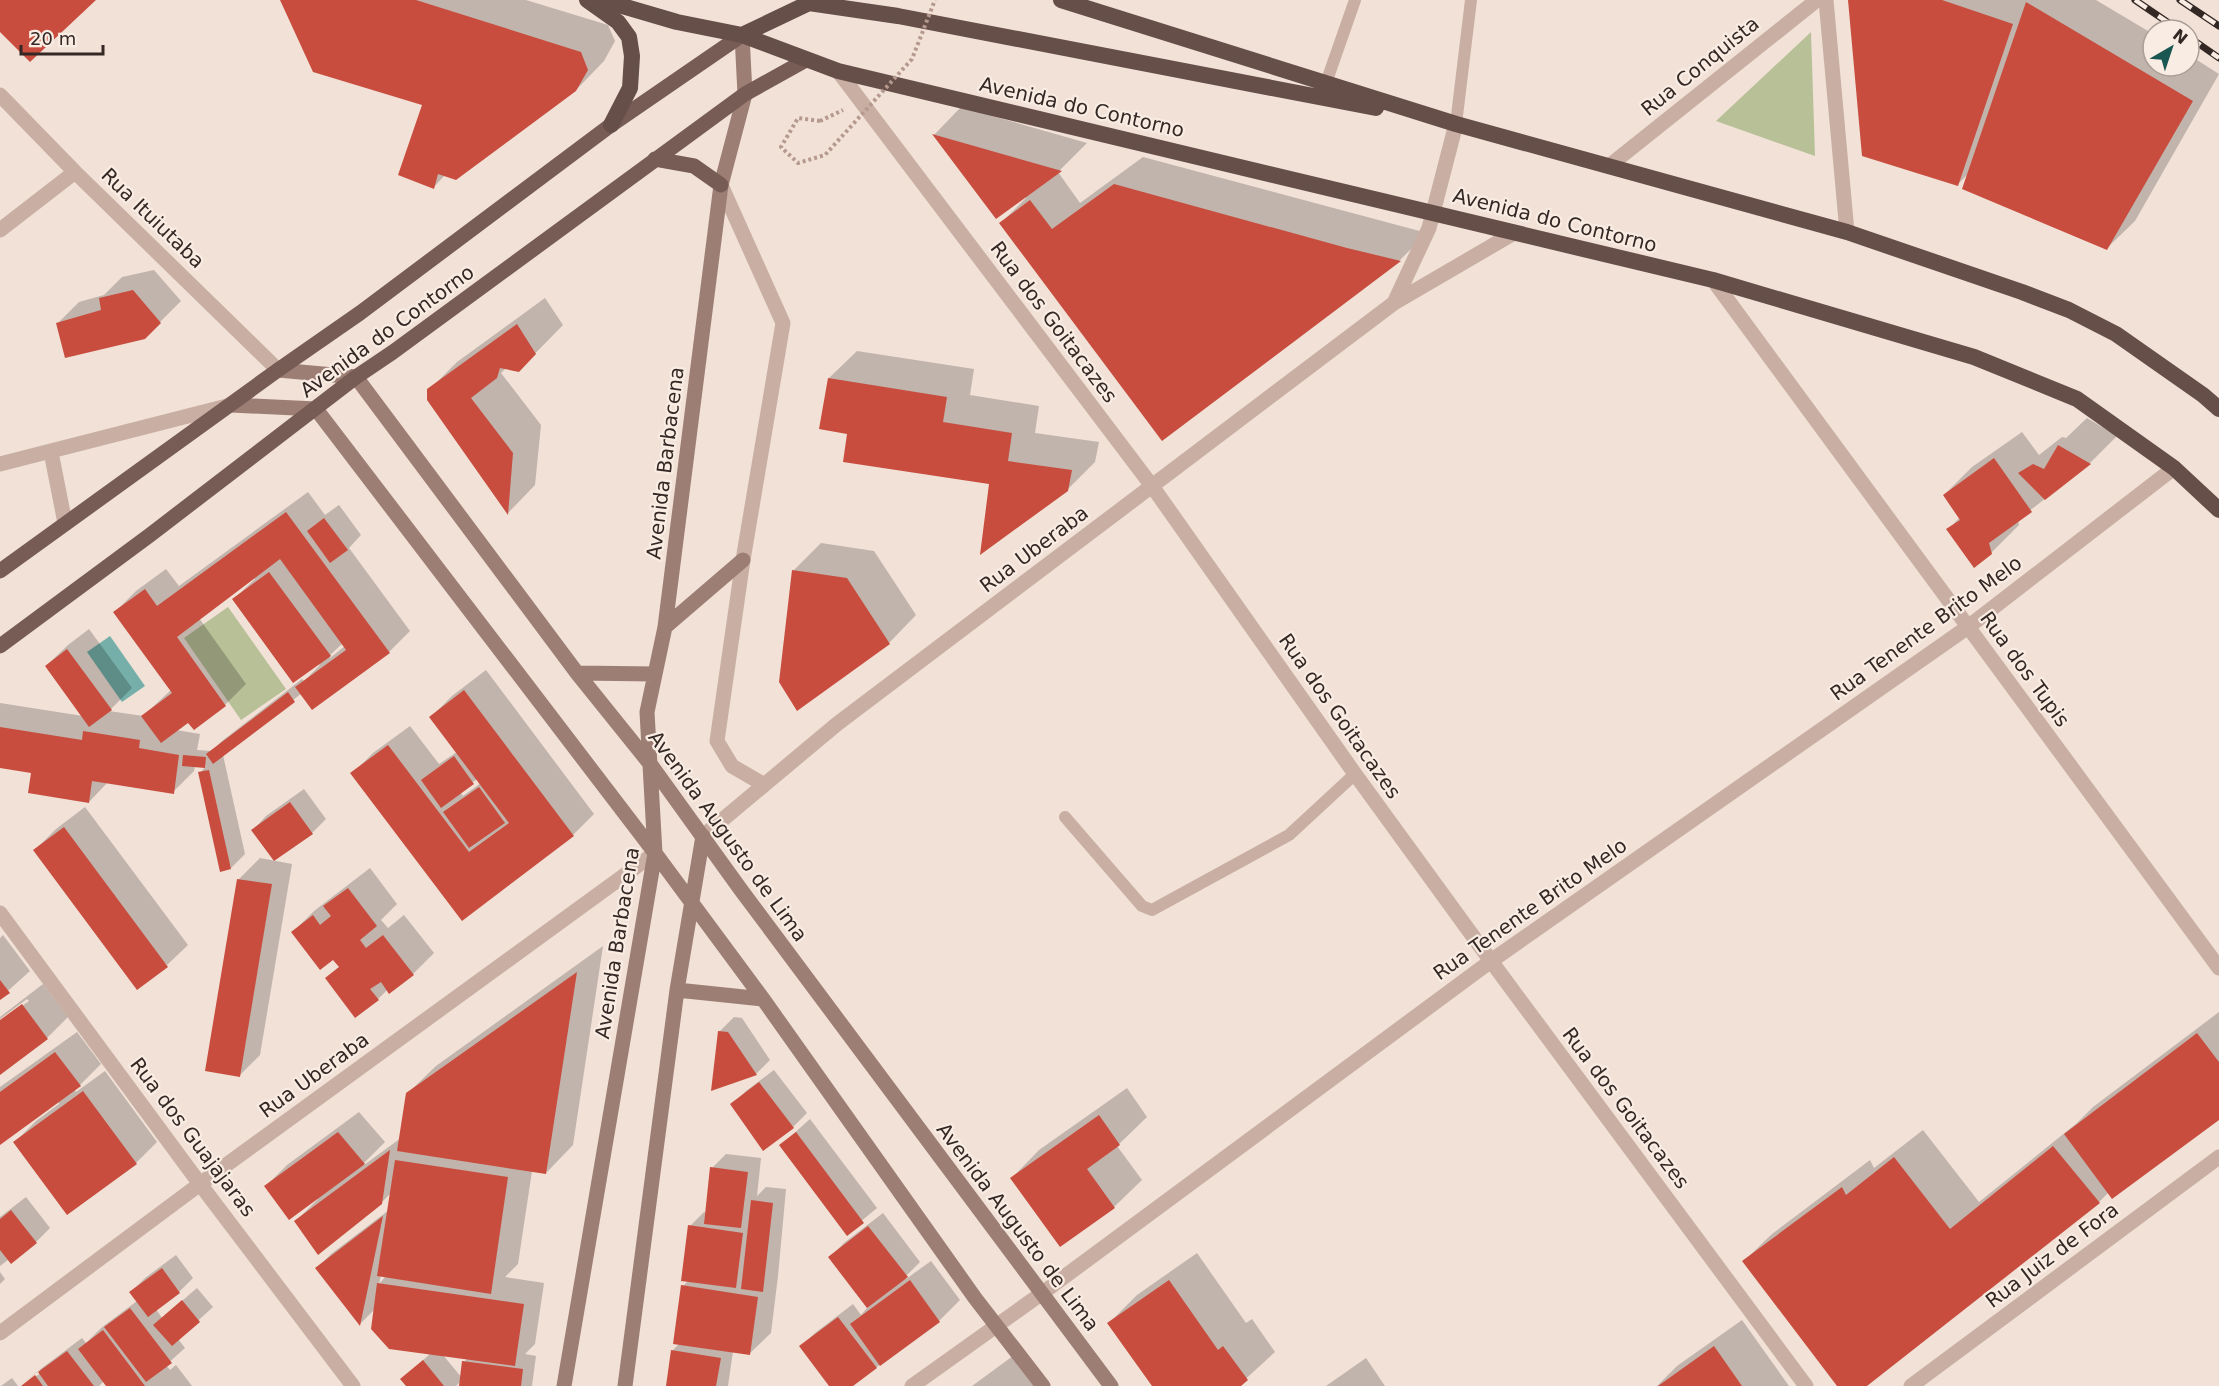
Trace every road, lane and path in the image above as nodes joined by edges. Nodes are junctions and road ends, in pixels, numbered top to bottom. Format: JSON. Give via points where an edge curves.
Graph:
{"nodes":[{"id":1,"x":587,"y":0,"type":"edge"},
{"id":2,"x":602,"y":0,"type":"edge"},
{"id":3,"x":935,"y":0,"type":"edge"},
{"id":4,"x":1061,"y":0,"type":"edge"},
{"id":5,"x":1355,"y":0,"type":"edge"},
{"id":6,"x":1471,"y":0,"type":"edge"},
{"id":7,"x":1817,"y":0,"type":"edge"},
{"id":8,"x":1826,"y":0,"type":"edge"},
{"id":9,"x":742,"y":35,"type":"junction"},
{"id":10,"x":806,"y":60,"type":"junction"},
{"id":11,"x":838,"y":71,"type":"junction"},
{"id":12,"x":1326,"y":83,"type":"junction"},
{"id":13,"x":0,"y":94,"type":"edge"},
{"id":14,"x":745,"y":94,"type":"junction"},
{"id":15,"x":820,"y":121,"type":"dead end"},
{"id":16,"x":1456,"y":124,"type":"junction"},
{"id":17,"x":612,"y":125,"type":"junction"},
{"id":18,"x":655,"y":159,"type":"junction"},
{"id":19,"x":1609,"y":166,"type":"junction"},
{"id":20,"x":75,"y":172,"type":"junction"},
{"id":21,"x":721,"y":184,"type":"junction"},
{"id":22,"x":1435,"y":212,"type":"junction"},
{"id":23,"x":0,"y":230,"type":"edge"},
{"id":24,"x":1847,"y":232,"type":"junction"},
{"id":25,"x":1515,"y":233,"type":"junction"},
{"id":26,"x":1713,"y":280,"type":"junction"},
{"id":27,"x":1394,"y":303,"type":"junction"},
{"id":28,"x":278,"y":370,"type":"junction"},
{"id":29,"x":356,"y":377,"type":"junction"},
{"id":30,"x":231,"y":405,"type":"junction"},
{"id":31,"x":316,"y":409,"type":"junction"},
{"id":32,"x":2219,"y":409,"type":"edge"},
{"id":33,"x":51,"y":452,"type":"junction"},
{"id":34,"x":0,"y":464,"type":"edge"},
{"id":35,"x":2174,"y":468,"type":"junction"},
{"id":36,"x":1152,"y":486,"type":"junction"},
{"id":37,"x":2219,"y":510,"type":"edge"},
{"id":38,"x":65,"y":523,"type":"junction"},
{"id":39,"x":743,"y":560,"type":"junction"},
{"id":40,"x":0,"y":571,"type":"edge"},
{"id":41,"x":665,"y":627,"type":"junction"},
{"id":42,"x":1968,"y":627,"type":"junction"},
{"id":43,"x":0,"y":646,"type":"edge"},
{"id":44,"x":577,"y":673,"type":"junction"},
{"id":45,"x":655,"y":674,"type":"junction"},
{"id":46,"x":651,"y":765,"type":"junction"},
{"id":47,"x":1355,"y":774,"type":"junction"},
{"id":48,"x":763,"y":784,"type":"junction"},
{"id":49,"x":1065,"y":817,"type":"dead end"},
{"id":50,"x":703,"y":836,"type":"junction"},
{"id":51,"x":655,"y":854,"type":"junction"},
{"id":52,"x":692,"y":905,"type":"junction"},
{"id":53,"x":0,"y":913,"type":"edge"},
{"id":54,"x":1491,"y":961,"type":"junction"},
{"id":55,"x":2219,"y":968,"type":"edge"},
{"id":56,"x":676,"y":990,"type":"junction"},
{"id":57,"x":764,"y":999,"type":"junction"},
{"id":58,"x":2219,"y":1157,"type":"edge"},
{"id":59,"x":200,"y":1184,"type":"junction"},
{"id":60,"x":1041,"y":1294,"type":"junction"},
{"id":61,"x":997,"y":1325,"type":"junction"},
{"id":62,"x":0,"y":1333,"type":"edge"},
{"id":63,"x":353,"y":1386,"type":"edge"},
{"id":64,"x":564,"y":1386,"type":"edge"},
{"id":65,"x":625,"y":1386,"type":"edge"},
{"id":66,"x":912,"y":1386,"type":"edge"},
{"id":67,"x":1043,"y":1386,"type":"edge"},
{"id":68,"x":1111,"y":1386,"type":"edge"},
{"id":69,"x":1806,"y":1386,"type":"edge"},
{"id":70,"x":1911,"y":1386,"type":"edge"}],
"edges":[{"from":1,"to":17,"type":"highway","via":[[618,22],[629,37],[630,88]]},
{"from":2,"to":9,"type":"highway","name":"Avenida do Contorno","via":[[677,22]]},
{"from":3,"to":15,"type":"path","bridge":true,"via":[[912,58],[825,155],[798,163],[781,147],[798,118]]},
{"from":4,"to":12,"type":"highway"},
{"from":5,"to":12,"type":"lane"},
{"from":6,"to":16,"type":"lane"},
{"from":7,"to":19,"type":"street","name":"Rua Conquista"},
{"from":8,"to":24,"type":"street"},
{"from":9,"to":10,"type":"highway","name":"Avenida do Contorno"},
{"from":9,"to":14,"type":"main road","name":"Avenida Barbacena"},
{"from":9,"to":16,"type":"highway","via":[[809,3],[910,18]]},
{"from":9,"to":17,"type":"main road","name":"Avenida do Contorno"},
{"from":10,"to":11,"type":"highway","name":"Avenida do Contorno"},
{"from":10,"to":14,"type":"main road","name":"Avenida do Contorno"},
{"from":11,"to":22,"type":"highway","name":"Avenida do Contorno"},
{"from":11,"to":36,"type":"street","name":"Rua dos Goitacazes"},
{"from":12,"to":16,"type":"highway"},
{"from":13,"to":20,"type":"street","name":"Rua Ituiutaba"},
{"from":14,"to":18,"type":"main road","name":"Avenida do Contorno"},
{"from":14,"to":21,"type":"main road","name":"Avenida Barbacena"},
{"from":16,"to":19,"type":"highway"},
{"from":16,"to":22,"type":"street","name":"Rua Uberaba"},
{"from":17,"to":28,"type":"main road","name":"Avenida do Contorno","via":[[360,314]]},
{"from":18,"to":21,"type":"main road","via":[[694,166]]},
{"from":18,"to":29,"type":"main road","name":"Avenida do Contorno"},
{"from":19,"to":24,"type":"highway"},
{"from":20,"to":23,"type":"street"},
{"from":20,"to":28,"type":"street","name":"Rua Ituiutaba"},
{"from":21,"to":39,"type":"street","via":[[783,323]]},
{"from":21,"to":41,"type":"main road","name":"Avenida Barbacena"},
{"from":22,"to":25,"type":"highway","name":"Avenida do Contorno"},
{"from":22,"to":27,"type":"street","name":"Rua Uberaba"},
{"from":24,"to":32,"type":"highway","via":[[2069,310],[2116,334]]},
{"from":25,"to":26,"type":"highway","name":"Avenida do Contorno"},
{"from":25,"to":27,"type":"street","name":"Rua Uberaba"},
{"from":26,"to":35,"type":"highway","name":"Avenida do Contorno","via":[[1984,361],[2077,399]]},
{"from":26,"to":42,"type":"street","name":"Rua dos Tupis"},
{"from":27,"to":36,"type":"street","name":"Rua Uberaba"},
{"from":28,"to":29,"type":"main road"},
{"from":28,"to":30,"type":"main road","name":"Avenida do Contorno"},
{"from":29,"to":31,"type":"main road","name":"Avenida do Contorno"},
{"from":29,"to":44,"type":"main road","name":"Avenida Augusto de Lima"},
{"from":30,"to":31,"type":"main road"},
{"from":30,"to":33,"type":"street"},
{"from":30,"to":38,"type":"main road","name":"Avenida do Contorno"},
{"from":31,"to":43,"type":"main road","name":"Avenida do Contorno"},
{"from":31,"to":51,"type":"main road"},
{"from":33,"to":34,"type":"street"},
{"from":33,"to":38,"type":"street"},
{"from":35,"to":37,"type":"highway","name":"Avenida do Contorno"},
{"from":35,"to":42,"type":"street","name":"Rua Tenente Brito Melo"},
{"from":36,"to":47,"type":"street","name":"Rua dos Goitacazes"},
{"from":36,"to":48,"type":"street","name":"Rua Uberaba"},
{"from":38,"to":40,"type":"main road","name":"Avenida do Contorno"},
{"from":39,"to":41,"type":"main road"},
{"from":39,"to":48,"type":"street","via":[[717,741],[732,766]]},
{"from":41,"to":45,"type":"main road","name":"Avenida Barbacena"},
{"from":42,"to":54,"type":"street","name":"Rua Tenente Brito Melo"},
{"from":42,"to":55,"type":"street","name":"Rua dos Tupis"},
{"from":44,"to":45,"type":"main road"},
{"from":44,"to":46,"type":"main road","name":"Avenida Augusto de Lima"},
{"from":45,"to":46,"type":"main road","name":"Avenida Barbacena","via":[[646,712]]},
{"from":46,"to":50,"type":"main road","name":"Avenida Augusto de Lima"},
{"from":46,"to":51,"type":"main road","name":"Avenida Barbacena"},
{"from":47,"to":49,"type":"lane","via":[[1289,835],[1152,910],[1142,906]]},
{"from":47,"to":54,"type":"street","name":"Rua dos Goitacazes"},
{"from":48,"to":50,"type":"street","name":"Rua Uberaba"},
{"from":50,"to":52,"type":"main road"},
{"from":50,"to":60,"type":"main road","name":"Avenida Augusto de Lima"},
{"from":51,"to":52,"type":"main road"},
{"from":51,"to":59,"type":"street","name":"Rua Uberaba"},
{"from":51,"to":64,"type":"main road","name":"Avenida Barbacena"},
{"from":52,"to":56,"type":"main road"},
{"from":52,"to":57,"type":"main road"},
{"from":53,"to":59,"type":"street","name":"Rua dos Guajajaras"},
{"from":54,"to":60,"type":"street","name":"Rua Tenente Brito Melo"},
{"from":54,"to":69,"type":"street","name":"Rua dos Goitacazes"},
{"from":56,"to":57,"type":"main road"},
{"from":56,"to":65,"type":"main road"},
{"from":57,"to":61,"type":"main road"},
{"from":58,"to":70,"type":"street","name":"Rua Juiz de Fora"},
{"from":59,"to":62,"type":"street","name":"Rua Uberaba"},
{"from":59,"to":63,"type":"street","name":"Rua dos Guajajaras"},
{"from":60,"to":61,"type":"street","name":"Rua Tenente Brito Melo"},
{"from":60,"to":68,"type":"main road","name":"Avenida Augusto de Lima"},
{"from":61,"to":66,"type":"street","name":"Rua Tenente Brito Melo"},
{"from":61,"to":67,"type":"main road"}]}
